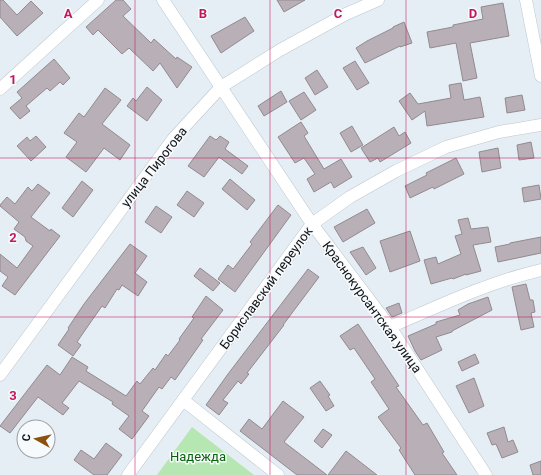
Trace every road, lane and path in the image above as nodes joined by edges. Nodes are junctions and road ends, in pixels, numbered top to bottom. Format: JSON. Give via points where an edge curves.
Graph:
{"nodes":[{"id":1,"x":98,"y":0,"type":"edge"},
{"id":2,"x":163,"y":0,"type":"edge"},
{"id":3,"x":378,"y":0,"type":"edge"},
{"id":4,"x":526,"y":0,"type":"edge"},
{"id":5,"x":541,"y":76,"type":"edge"},
{"id":6,"x":221,"y":87,"type":"junction"},
{"id":7,"x":0,"y":89,"type":"edge"},
{"id":8,"x":541,"y":125,"type":"edge"},
{"id":9,"x":312,"y":224,"type":"junction"},
{"id":10,"x":541,"y":270,"type":"edge"},
{"id":11,"x":390,"y":327,"type":"junction"},
{"id":12,"x":0,"y":375,"type":"edge"},
{"id":13,"x":183,"y":400,"type":"junction"},
{"id":14,"x":128,"y":475,"type":"edge"},
{"id":15,"x":278,"y":475,"type":"edge"},
{"id":16,"x":486,"y":475,"type":"edge"}],
"edges":[{"from":1,"to":7,"type":"street"},
{"from":2,"to":6,"type":"street","name":"Краснокурсантская улица"},
{"from":3,"to":6,"type":"street","name":"улица Пирогова","via":[[346,14],[280,50]]},
{"from":4,"to":5,"type":"street"},
{"from":6,"to":9,"type":"street","name":"Краснокурсантская улица"},
{"from":6,"to":12,"type":"street","name":"улица Пирогова","via":[[172,139]]},
{"from":8,"to":9,"type":"street","name":"Бориславский переулок","via":[[499,132],[446,147],[390,174],[350,197]]},
{"from":9,"to":11,"type":"street","name":"Краснокурсантская улица"},
{"from":9,"to":13,"type":"street","name":"Бориславский переулок"},
{"from":10,"to":11,"type":"street","via":[[485,288]]},
{"from":11,"to":16,"type":"street","name":"Краснокурсантская улица"},
{"from":13,"to":14,"type":"street","name":"Бориславский переулок"},
{"from":13,"to":15,"type":"street"}]}
